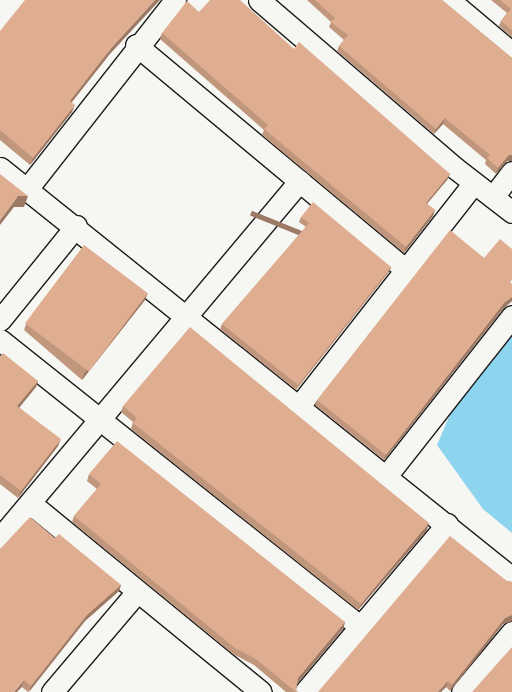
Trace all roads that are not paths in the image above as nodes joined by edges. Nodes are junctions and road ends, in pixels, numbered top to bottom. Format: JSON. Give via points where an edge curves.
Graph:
{"nodes":[{"id":1,"x":175,"y":0,"type":"edge"},
{"id":2,"x":259,"y":0,"type":"edge"},
{"id":3,"x":449,"y":0,"type":"edge"},
{"id":4,"x":136,"y":45,"type":"junction"},
{"id":5,"x":512,"y":53,"type":"edge"},
{"id":6,"x":0,"y":168,"type":"edge"},
{"id":7,"x":512,"y":172,"type":"edge"},
{"id":8,"x":300,"y":182,"type":"junction"},
{"id":9,"x":474,"y":183,"type":"junction"},
{"id":10,"x":27,"y":189,"type":"junction"},
{"id":11,"x":493,"y":197,"type":"junction"},
{"id":12,"x":512,"y":212,"type":"edge"},
{"id":13,"x":76,"y":226,"type":"junction"},
{"id":14,"x":407,"y":271,"type":"junction"},
{"id":15,"x":512,"y":316,"type":"edge"},
{"id":16,"x":186,"y":318,"type":"junction"},
{"id":17,"x":0,"y":320,"type":"edge"},
{"id":18,"x":0,"y":340,"type":"edge"},
{"id":19,"x":299,"y":406,"type":"junction"},
{"id":20,"x":100,"y":419,"type":"junction"},
{"id":21,"x":387,"y":474,"type":"junction"},
{"id":22,"x":30,"y":504,"type":"junction"},
{"id":23,"x":447,"y":524,"type":"junction"},
{"id":24,"x":0,"y":538,"type":"edge"},
{"id":25,"x":512,"y":578,"type":"edge"},
{"id":26,"x":136,"y":593,"type":"junction"},
{"id":27,"x":359,"y":626,"type":"junction"},
{"id":28,"x":512,"y":632,"type":"edge"},
{"id":29,"x":52,"y":692,"type":"edge"},
{"id":30,"x":261,"y":692,"type":"edge"},
{"id":31,"x":304,"y":692,"type":"edge"},
{"id":32,"x":462,"y":692,"type":"edge"}],
"edges":[{"from":1,"to":4,"type":"street"},
{"from":2,"to":9,"type":"street"},
{"from":3,"to":5,"type":"street"},
{"from":4,"to":8,"type":"street"},
{"from":4,"to":10,"type":"street"},
{"from":6,"to":10,"type":"street"},
{"from":7,"to":11,"type":"street"},
{"from":8,"to":14,"type":"street"},
{"from":8,"to":16,"type":"street"},
{"from":9,"to":11,"type":"street"},
{"from":9,"to":14,"type":"street"},
{"from":10,"to":13,"type":"street"},
{"from":11,"to":12,"type":"street"},
{"from":13,"to":16,"type":"street"},
{"from":13,"to":17,"type":"street"},
{"from":14,"to":19,"type":"street"},
{"from":15,"to":21,"type":"street"},
{"from":16,"to":19,"type":"street"},
{"from":16,"to":20,"type":"street"},
{"from":18,"to":20,"type":"street"},
{"from":19,"to":21,"type":"street"},
{"from":20,"to":22,"type":"street"},
{"from":20,"to":27,"type":"street"},
{"from":21,"to":23,"type":"street"},
{"from":22,"to":24,"type":"street"},
{"from":22,"to":26,"type":"street"},
{"from":23,"to":25,"type":"street"},
{"from":23,"to":27,"type":"street"},
{"from":26,"to":29,"type":"street"},
{"from":26,"to":30,"type":"street"},
{"from":27,"to":31,"type":"street"},
{"from":28,"to":32,"type":"street"}]}
